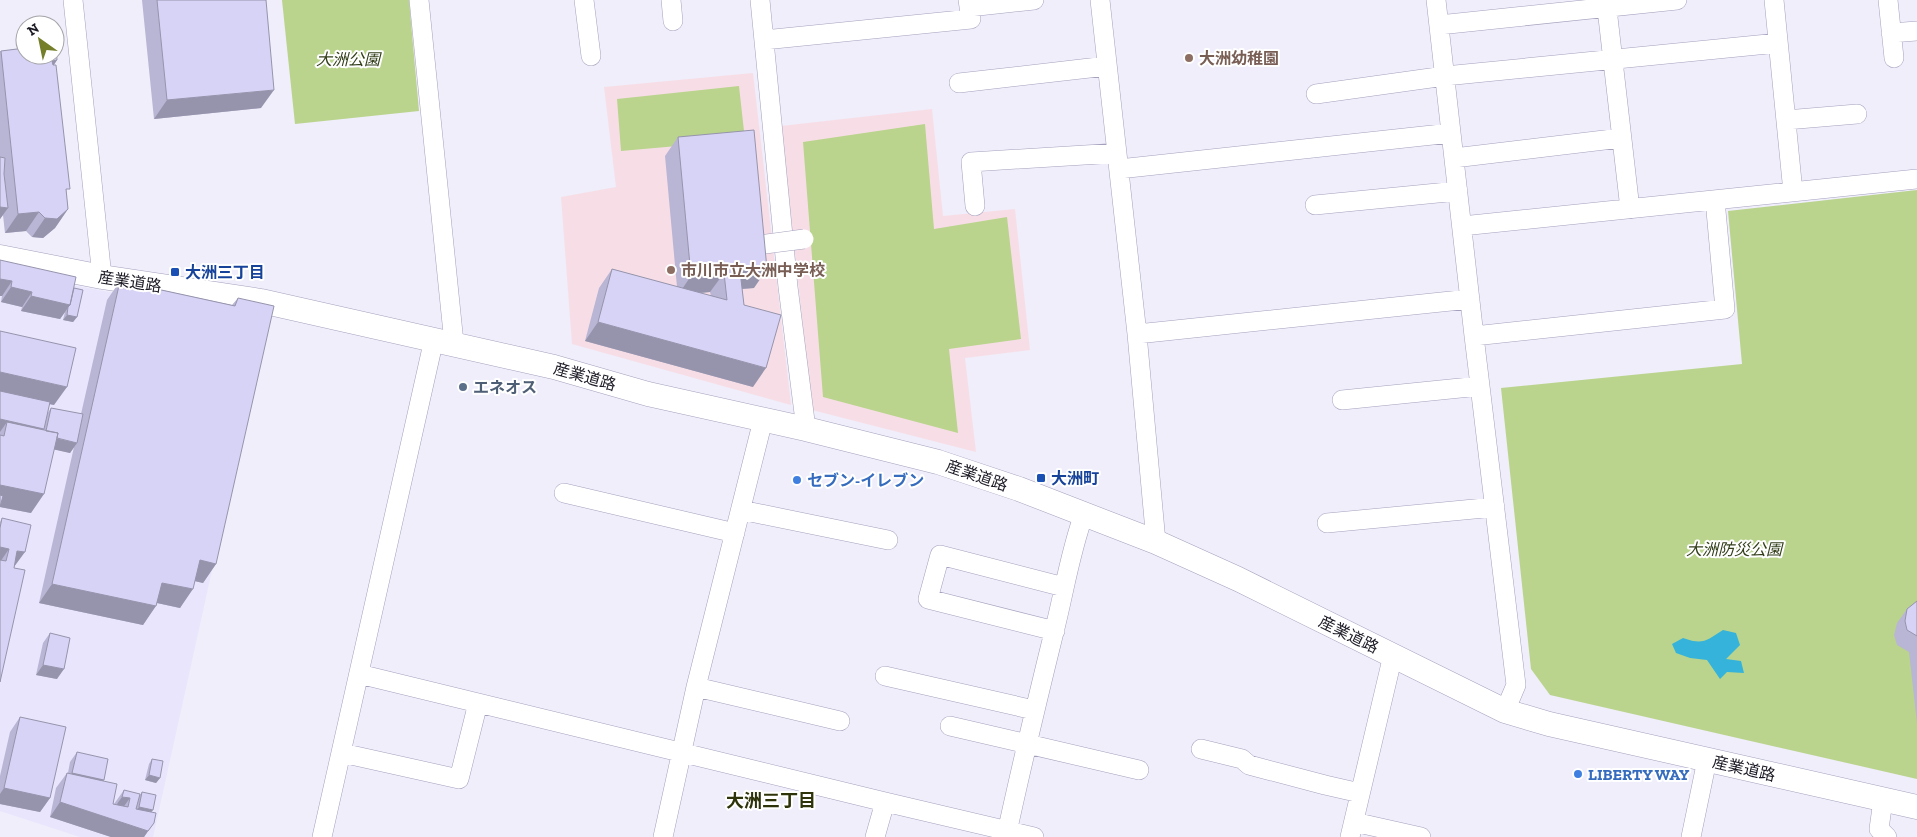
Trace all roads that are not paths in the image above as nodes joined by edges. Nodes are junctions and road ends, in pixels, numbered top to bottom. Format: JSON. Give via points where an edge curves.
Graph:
{"nodes":[{"id":1,"x":73,"y":0,"type":"edge"},
{"id":2,"x":419,"y":0,"type":"edge"},
{"id":3,"x":584,"y":0,"type":"edge"},
{"id":4,"x":671,"y":0,"type":"edge"},
{"id":5,"x":760,"y":0,"type":"edge"},
{"id":6,"x":1034,"y":0,"type":"edge"},
{"id":7,"x":1100,"y":0,"type":"edge"},
{"id":8,"x":1436,"y":0,"type":"edge"},
{"id":9,"x":1676,"y":0,"type":"edge"},
{"id":10,"x":1774,"y":0,"type":"edge"},
{"id":11,"x":1888,"y":0,"type":"edge"},
{"id":12,"x":969,"y":3,"type":"edge"},
{"id":13,"x":1606,"y":4,"type":"edge"},
{"id":14,"x":673,"y":21,"type":"dead end"},
{"id":15,"x":1439,"y":24,"type":"junction"},
{"id":16,"x":1917,"y":30,"type":"edge"},
{"id":17,"x":1892,"y":33,"type":"junction"},
{"id":18,"x":764,"y":40,"type":"junction"},
{"id":19,"x":1778,"y":43,"type":"junction"},
{"id":20,"x":591,"y":56,"type":"dead end"},
{"id":21,"x":1894,"y":58,"type":"dead end"},
{"id":22,"x":1613,"y":60,"type":"junction"},
{"id":23,"x":1107,"y":66,"type":"junction"},
{"id":24,"x":1445,"y":76,"type":"junction"},
{"id":25,"x":959,"y":83,"type":"dead end"},
{"id":26,"x":1316,"y":94,"type":"dead end"},
{"id":27,"x":1857,"y":114,"type":"dead end"},
{"id":28,"x":1786,"y":120,"type":"junction"},
{"id":29,"x":1451,"y":133,"type":"junction"},
{"id":30,"x":1622,"y":138,"type":"junction"},
{"id":31,"x":1454,"y":158,"type":"junction"},
{"id":32,"x":1118,"y":161,"type":"junction"},
{"id":33,"x":1917,"y":179,"type":"edge"},
{"id":34,"x":1458,"y":191,"type":"junction"},
{"id":35,"x":1793,"y":192,"type":"junction"},
{"id":36,"x":1715,"y":200,"type":"junction"},
{"id":37,"x":1314,"y":205,"type":"dead end"},
{"id":38,"x":975,"y":206,"type":"dead end"},
{"id":39,"x":1630,"y":209,"type":"junction"},
{"id":40,"x":1462,"y":226,"type":"junction"},
{"id":41,"x":804,"y":239,"type":"dead end"},
{"id":42,"x":758,"y":245,"type":"edge"},
{"id":43,"x":0,"y":257,"type":"edge"},
{"id":44,"x":102,"y":277,"type":"junction"},
{"id":45,"x":1470,"y":299,"type":"junction"},
{"id":46,"x":1137,"y":334,"type":"junction"},
{"id":47,"x":1474,"y":336,"type":"junction"},
{"id":48,"x":444,"y":341,"type":"junction"},
{"id":49,"x":1480,"y":386,"type":"junction"},
{"id":50,"x":1342,"y":400,"type":"dead end"},
{"id":51,"x":763,"y":420,"type":"junction"},
{"id":52,"x":806,"y":429,"type":"junction"},
{"id":53,"x":564,"y":493,"type":"dead end"},
{"id":54,"x":1495,"y":507,"type":"junction"},
{"id":55,"x":741,"y":510,"type":"junction"},
{"id":56,"x":1084,"y":514,"type":"junction"},
{"id":57,"x":1327,"y":523,"type":"dead end"},
{"id":58,"x":735,"y":533,"type":"junction"},
{"id":59,"x":888,"y":540,"type":"dead end"},
{"id":60,"x":1156,"y":542,"type":"junction"},
{"id":61,"x":1064,"y":587,"type":"junction"},
{"id":62,"x":1055,"y":631,"type":"junction"},
{"id":63,"x":1393,"y":655,"type":"junction"},
{"id":64,"x":359,"y":674,"type":"junction"},
{"id":65,"x":885,"y":676,"type":"dead end"},
{"id":66,"x":696,"y":687,"type":"junction"},
{"id":67,"x":478,"y":703,"type":"junction"},
{"id":68,"x":1034,"y":710,"type":"junction"},
{"id":69,"x":1505,"y":711,"type":"junction"},
{"id":70,"x":840,"y":721,"type":"dead end"},
{"id":71,"x":950,"y":726,"type":"dead end"},
{"id":72,"x":1027,"y":743,"type":"junction"},
{"id":73,"x":1201,"y":749,"type":"dead end"},
{"id":74,"x":342,"y":753,"type":"junction"},
{"id":75,"x":683,"y":753,"type":"junction"},
{"id":76,"x":1707,"y":760,"type":"junction"},
{"id":77,"x":1139,"y":770,"type":"dead end"},
{"id":78,"x":1360,"y":792,"type":"junction"},
{"id":79,"x":1883,"y":800,"type":"junction"},
{"id":80,"x":885,"y":802,"type":"junction"},
{"id":81,"x":1917,"y":808,"type":"edge"},
{"id":82,"x":1352,"y":829,"type":"edge"},
{"id":83,"x":1007,"y":834,"type":"edge"},
{"id":84,"x":322,"y":837,"type":"edge"},
{"id":85,"x":663,"y":837,"type":"edge"},
{"id":86,"x":875,"y":837,"type":"edge"},
{"id":87,"x":1034,"y":837,"type":"edge"},
{"id":88,"x":1421,"y":837,"type":"edge"},
{"id":89,"x":1691,"y":837,"type":"edge"},
{"id":90,"x":1887,"y":837,"type":"edge"}],
"edges":[{"from":1,"to":44,"type":"street"},
{"from":2,"to":48,"type":"street"},
{"from":3,"to":20,"type":"street"},
{"from":4,"to":14,"type":"street"},
{"from":5,"to":18,"type":"street"},
{"from":6,"to":12,"type":"street"},
{"from":7,"to":23,"type":"street"},
{"from":8,"to":15,"type":"street"},
{"from":9,"to":13,"type":"street"},
{"from":10,"to":19,"type":"street"},
{"from":11,"to":17,"type":"street"},
{"from":12,"to":18,"type":"street","via":[[970,19]]},
{"from":13,"to":15,"type":"street"},
{"from":13,"to":22,"type":"street"},
{"from":15,"to":24,"type":"street"},
{"from":16,"to":17,"type":"street"},
{"from":17,"to":21,"type":"street"},
{"from":18,"to":52,"type":"street","via":[[788,287]]},
{"from":19,"to":22,"type":"street"},
{"from":19,"to":28,"type":"street"},
{"from":22,"to":24,"type":"street"},
{"from":22,"to":30,"type":"street"},
{"from":23,"to":25,"type":"street"},
{"from":23,"to":32,"type":"street"},
{"from":24,"to":26,"type":"street"},
{"from":24,"to":29,"type":"street"},
{"from":27,"to":28,"type":"street"},
{"from":28,"to":35,"type":"street"},
{"from":29,"to":31,"type":"street"},
{"from":29,"to":32,"type":"street"},
{"from":30,"to":31,"type":"street"},
{"from":30,"to":39,"type":"street"},
{"from":31,"to":34,"type":"street"},
{"from":32,"to":38,"type":"street","via":[[971,162]]},
{"from":32,"to":46,"type":"street"},
{"from":33,"to":35,"type":"street"},
{"from":34,"to":37,"type":"street"},
{"from":34,"to":40,"type":"street"},
{"from":35,"to":36,"type":"street"},
{"from":36,"to":39,"type":"street"},
{"from":36,"to":47,"type":"street","via":[[1725,309]]},
{"from":39,"to":40,"type":"street"},
{"from":40,"to":45,"type":"street"},
{"from":41,"to":42,"type":"street","bridge":true},
{"from":43,"to":44,"type":"main road","name":"産業道路"},
{"from":44,"to":48,"type":"main road","name":"産業道路","via":[[261,301]]},
{"from":45,"to":46,"type":"street"},
{"from":45,"to":47,"type":"street"},
{"from":46,"to":60,"type":"street"},
{"from":47,"to":49,"type":"street"},
{"from":48,"to":51,"type":"main road","name":"産業道路"},
{"from":48,"to":64,"type":"street"},
{"from":49,"to":50,"type":"street"},
{"from":49,"to":54,"type":"street"},
{"from":51,"to":52,"type":"main road","name":"産業道路"},
{"from":51,"to":55,"type":"street"},
{"from":52,"to":56,"type":"main road","name":"産業道路","via":[[938,462]]},
{"from":53,"to":58,"type":"street"},
{"from":54,"to":57,"type":"street"},
{"from":54,"to":69,"type":"street","via":[[1516,685]]},
{"from":55,"to":58,"type":"street"},
{"from":55,"to":59,"type":"street"},
{"from":56,"to":60,"type":"main road","name":"産業道路"},
{"from":56,"to":61,"type":"street"},
{"from":58,"to":66,"type":"street"},
{"from":60,"to":63,"type":"main road","name":"産業道路"},
{"from":61,"to":62,"type":"street"},
{"from":61,"to":62,"type":"street","via":[[940,554],[928,600]]},
{"from":62,"to":68,"type":"street"},
{"from":63,"to":69,"type":"main road","name":"産業道路"},
{"from":63,"to":78,"type":"street"},
{"from":64,"to":67,"type":"street"},
{"from":64,"to":74,"type":"street"},
{"from":65,"to":68,"type":"street"},
{"from":66,"to":70,"type":"street"},
{"from":66,"to":75,"type":"street"},
{"from":67,"to":74,"type":"street","via":[[459,779]]},
{"from":67,"to":75,"type":"street"},
{"from":68,"to":72,"type":"street"},
{"from":69,"to":76,"type":"main road","name":"産業道路"},
{"from":71,"to":72,"type":"street"},
{"from":72,"to":77,"type":"street"},
{"from":72,"to":83,"type":"street"},
{"from":73,"to":78,"type":"street","via":[[1242,759],[1249,765]]},
{"from":74,"to":84,"type":"street"},
{"from":75,"to":80,"type":"street"},
{"from":75,"to":85,"type":"street"},
{"from":76,"to":79,"type":"main road","name":"産業道路"},
{"from":76,"to":89,"type":"street"},
{"from":78,"to":82,"type":"street"},
{"from":79,"to":81,"type":"main road","name":"産業道路"},
{"from":79,"to":90,"type":"street","via":[[1879,829]]},
{"from":80,"to":83,"type":"street"},
{"from":80,"to":86,"type":"street"},
{"from":82,"to":88,"type":"street"},
{"from":83,"to":87,"type":"street"}]}
